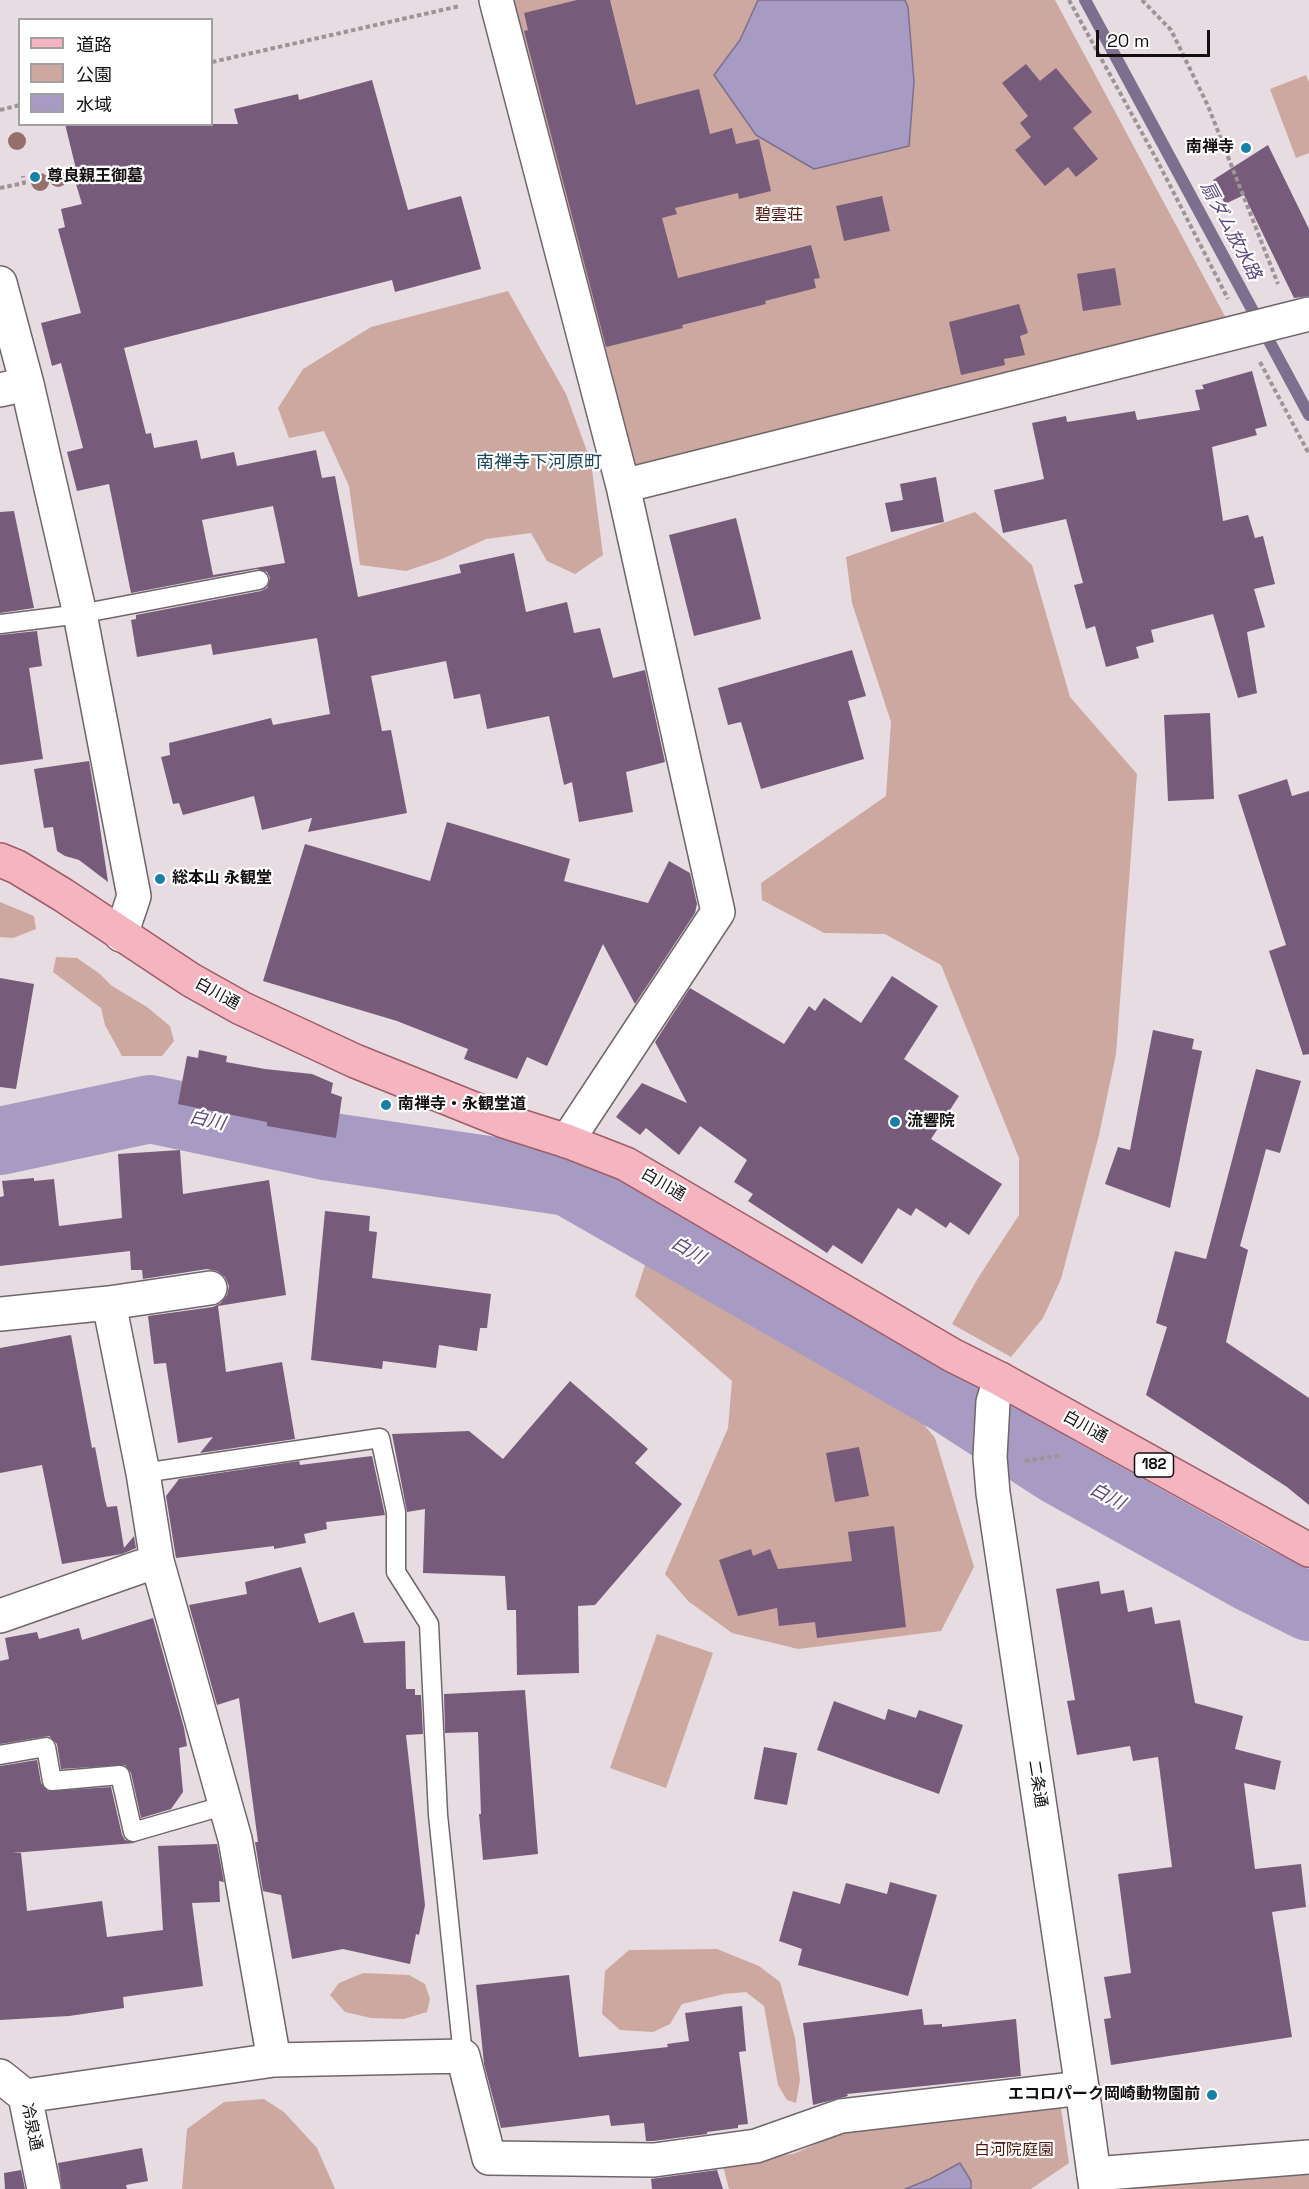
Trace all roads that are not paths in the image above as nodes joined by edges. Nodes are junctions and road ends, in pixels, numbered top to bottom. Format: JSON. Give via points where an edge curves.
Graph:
{"nodes":[{"id":1,"x":496,"y":0,"type":"edge"},
{"id":2,"x":0,"y":283,"type":"edge"},
{"id":3,"x":1274,"y":322,"type":"edge"},
{"id":4,"x":14,"y":387,"type":"edge"},
{"id":5,"x":623,"y":486,"type":"junction"},
{"id":6,"x":259,"y":580,"type":"dead end"},
{"id":7,"x":80,"y":614,"type":"junction"},
{"id":8,"x":0,"y":624,"type":"edge"},
{"id":9,"x":0,"y":860,"type":"edge"},
{"id":10,"x":121,"y":935,"type":"junction"},
{"id":11,"x":567,"y":1141,"type":"junction"},
{"id":12,"x":210,"y":1288,"type":"dead end"},
{"id":13,"x":109,"y":1303,"type":"junction"},
{"id":14,"x":0,"y":1314,"type":"edge"},
{"id":15,"x":997,"y":1391,"type":"junction"},
{"id":16,"x":143,"y":1473,"type":"junction"},
{"id":17,"x":1309,"y":1550,"type":"edge"},
{"id":18,"x":158,"y":1561,"type":"junction"},
{"id":19,"x":0,"y":1616,"type":"edge"},
{"id":20,"x":0,"y":1755,"type":"edge"},
{"id":21,"x":226,"y":1805,"type":"junction"},
{"id":22,"x":463,"y":2056,"type":"junction"},
{"id":23,"x":274,"y":2060,"type":"junction"},
{"id":24,"x":0,"y":2076,"type":"edge"},
{"id":25,"x":1082,"y":2088,"type":"junction"},
{"id":26,"x":25,"y":2096,"type":"junction"},
{"id":27,"x":1309,"y":2157,"type":"edge"},
{"id":28,"x":1095,"y":2181,"type":"edge"},
{"id":29,"x":44,"y":2189,"type":"edge"}],
"edges":[{"from":1,"to":5,"type":"street"},
{"from":2,"to":4,"type":"street"},
{"from":3,"to":5,"type":"street"},
{"from":4,"to":7,"type":"street"},
{"from":5,"to":11,"type":"street","via":[[718,912]]},
{"from":6,"to":7,"type":"lane"},
{"from":7,"to":8,"type":"lane"},
{"from":7,"to":10,"type":"street","via":[[134,896]]},
{"from":9,"to":10,"type":"main road","name":"白川通","number":"182","via":[[63,895]]},
{"from":10,"to":11,"type":"main road","name":"白川通","number":"182","via":[[231,1002],[355,1061],[504,1121]]},
{"from":11,"to":15,"type":"main road","name":"白川通","number":"182","via":[[626,1164],[952,1355]]},
{"from":12,"to":13,"type":"street"},
{"from":13,"to":14,"type":"street"},
{"from":13,"to":16,"type":"street"},
{"from":15,"to":17,"type":"main road","name":"白川通","number":"182"},
{"from":15,"to":25,"type":"street","name":"二条通","via":[[990,1457],[993,1493]]},
{"from":16,"to":18,"type":"street"},
{"from":16,"to":22,"type":"lane","via":[[380,1438],[396,1512],[396,1572],[429,1624],[438,1815]]},
{"from":18,"to":19,"type":"street"},
{"from":18,"to":21,"type":"street"},
{"from":20,"to":21,"type":"lane","via":[[46,1747],[52,1780],[120,1775],[133,1832]]},
{"from":21,"to":23,"type":"street"},
{"from":22,"to":23,"type":"street"},
{"from":22,"to":25,"type":"street","via":[[489,2158],[654,2160],[756,2146],[841,2116]]},
{"from":23,"to":26,"type":"street"},
{"from":24,"to":26,"type":"street","name":"冷泉通"},
{"from":25,"to":28,"type":"street","name":"二条通"},
{"from":26,"to":29,"type":"street","name":"冷泉通"},
{"from":27,"to":28,"type":"street"}]}
